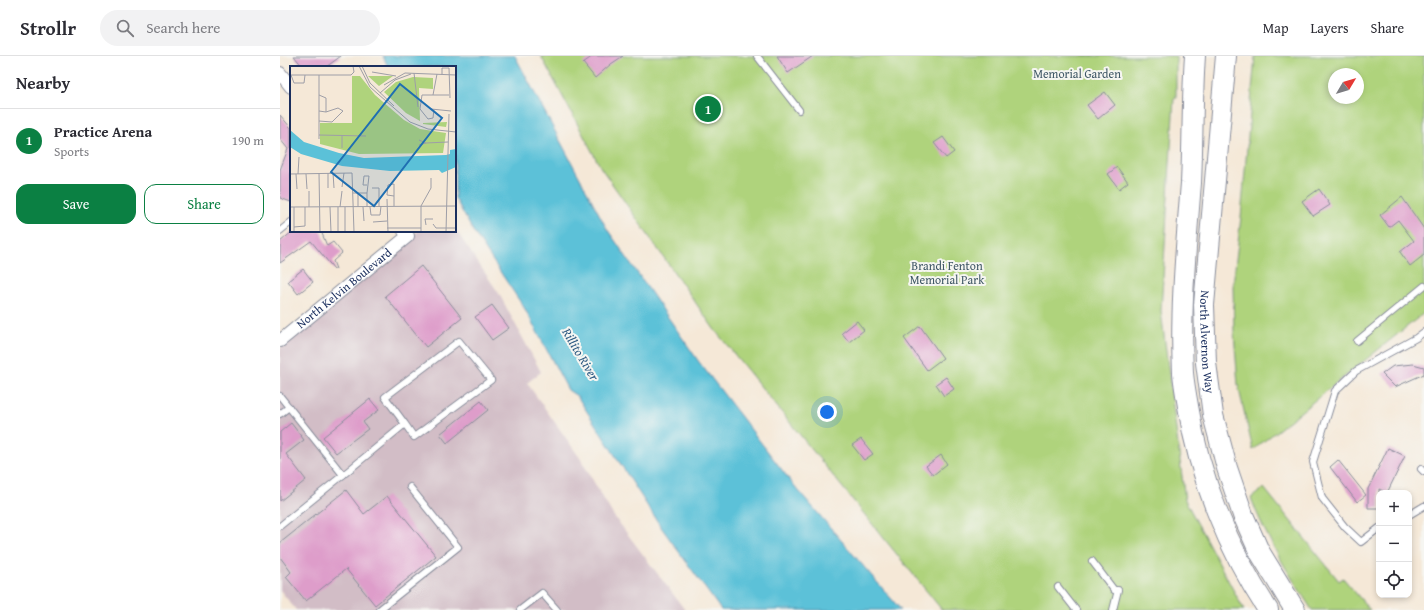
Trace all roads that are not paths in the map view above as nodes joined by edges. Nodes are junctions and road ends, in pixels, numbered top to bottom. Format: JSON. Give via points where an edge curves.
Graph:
{"nodes":[{"id":1,"x":758,"y":56,"type":"edge"},
{"id":2,"x":1196,"y":56,"type":"edge"},
{"id":3,"x":1226,"y":56,"type":"edge"},
{"id":4,"x":799,"y":110,"type":"dead end"},
{"id":5,"x":290,"y":223,"type":"edge"},
{"id":6,"x":280,"y":230,"type":"edge"},
{"id":7,"x":406,"y":233,"type":"edge"},
{"id":8,"x":1424,"y":286,"type":"edge"},
{"id":9,"x":1424,"y":332,"type":"edge"},
{"id":10,"x":280,"y":341,"type":"edge"},
{"id":11,"x":1357,"y":341,"type":"dead end"},
{"id":12,"x":280,"y":396,"type":"edge"},
{"id":13,"x":289,"y":407,"type":"junction"},
{"id":14,"x":280,"y":414,"type":"edge"},
{"id":15,"x":405,"y":424,"type":"junction"},
{"id":16,"x":343,"y":475,"type":"junction"},
{"id":17,"x":410,"y":487,"type":"dead end"},
{"id":18,"x":1424,"y":506,"type":"edge"},
{"id":19,"x":1412,"y":513,"type":"edge"},
{"id":20,"x":280,"y":526,"type":"edge"},
{"id":21,"x":1376,"y":530,"type":"edge"},
{"id":22,"x":1092,"y":561,"type":"dead end"},
{"id":23,"x":1058,"y":587,"type":"dead end"},
{"id":24,"x":379,"y":610,"type":"edge"},
{"id":25,"x":520,"y":610,"type":"edge"},
{"id":26,"x":557,"y":610,"type":"edge"},
{"id":27,"x":1076,"y":610,"type":"edge"},
{"id":28,"x":1113,"y":610,"type":"edge"},
{"id":29,"x":1268,"y":610,"type":"edge"},
{"id":30,"x":1295,"y":610,"type":"edge"}],
"edges":[{"from":1,"to":4,"type":"lane"},
{"from":2,"to":29,"type":"main road","name":"North Alvernon Way","via":[[1182,314],[1183,375],[1193,436],[1210,489],[1242,565]]},
{"from":3,"to":30,"type":"main road","name":"North Alvernon Way","via":[[1204,305],[1206,363],[1214,415],[1227,468],[1243,515],[1259,551]]},
{"from":5,"to":6,"type":"lane"},
{"from":7,"to":10,"type":"street","name":"North Kelvin Boulevard"},
{"from":8,"to":11,"type":"lane"},
{"from":9,"to":21,"type":"lane","via":[[1356,371],[1335,391],[1313,462],[1322,498],[1345,527],[1361,542]]},
{"from":12,"to":13,"type":"lane"},
{"from":13,"to":14,"type":"lane"},
{"from":13,"to":16,"type":"lane"},
{"from":15,"to":15,"type":"lane","via":[[414,438],[491,380],[459,341],[385,397]]},
{"from":15,"to":16,"type":"lane"},
{"from":16,"to":20,"type":"lane"},
{"from":17,"to":24,"type":"lane","via":[[458,547]]},
{"from":18,"to":19,"type":"lane"},
{"from":22,"to":28,"type":"lane","via":[[1114,590],[1118,590]]},
{"from":23,"to":27,"type":"lane"},
{"from":25,"to":26,"type":"lane","via":[[542,593]]}]}
